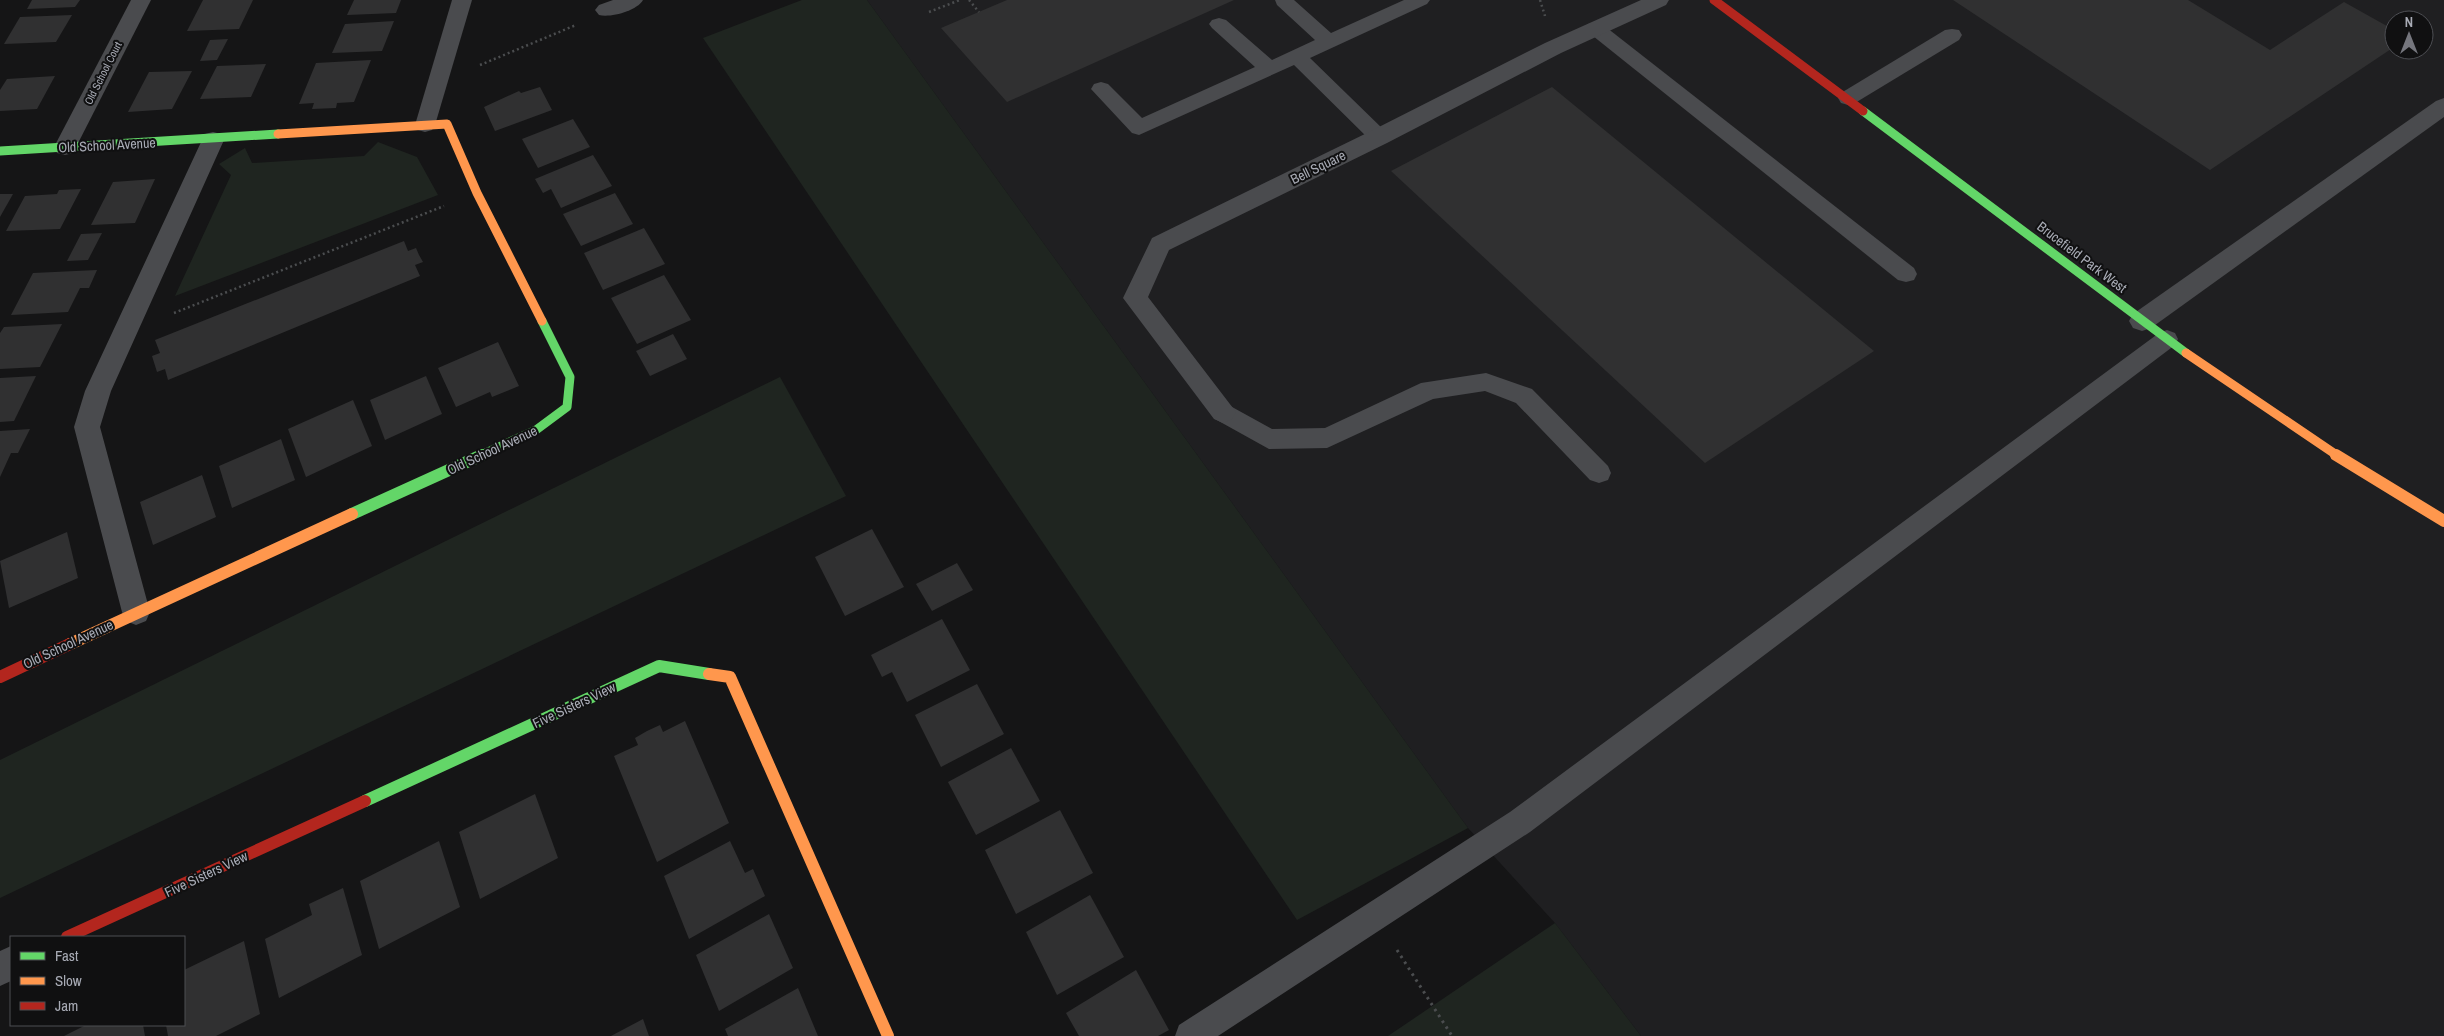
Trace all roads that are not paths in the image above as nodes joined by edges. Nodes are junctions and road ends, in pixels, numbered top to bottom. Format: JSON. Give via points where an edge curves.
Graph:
{"nodes":[{"id":1,"x":141,"y":0,"type":"edge"},
{"id":2,"x":462,"y":0,"type":"edge"},
{"id":3,"x":633,"y":0,"type":"edge"},
{"id":4,"x":1420,"y":0,"type":"edge"},
{"id":5,"x":1659,"y":0,"type":"edge"},
{"id":6,"x":1714,"y":0,"type":"edge"},
{"id":7,"x":1284,"y":1,"type":"edge"},
{"id":8,"x":606,"y":10,"type":"road end"},
{"id":9,"x":1219,"y":24,"type":"dead end"},
{"id":10,"x":1595,"y":28,"type":"junction"},
{"id":11,"x":1952,"y":36,"type":"dead end"},
{"id":12,"x":1330,"y":42,"type":"junction"},
{"id":13,"x":1298,"y":57,"type":"junction"},
{"id":14,"x":1270,"y":69,"type":"junction"},
{"id":15,"x":1101,"y":89,"type":"dead end"},
{"id":16,"x":1848,"y":98,"type":"junction"},
{"id":17,"x":2444,"y":106,"type":"edge"},
{"id":18,"x":424,"y":125,"type":"junction"},
{"id":19,"x":1379,"y":137,"type":"junction"},
{"id":20,"x":213,"y":140,"type":"junction"},
{"id":21,"x":65,"y":147,"type":"junction"},
{"id":22,"x":0,"y":151,"type":"edge"},
{"id":23,"x":1906,"y":274,"type":"dead end"},
{"id":24,"x":2142,"y":321,"type":"junction"},
{"id":25,"x":2167,"y":339,"type":"junction"},
{"id":26,"x":1223,"y":412,"type":"joint"},
{"id":27,"x":1599,"y":473,"type":"dead end"},
{"id":28,"x":2444,"y":521,"type":"edge"},
{"id":29,"x":136,"y":612,"type":"junction"},
{"id":30,"x":0,"y":677,"type":"edge"},
{"id":31,"x":70,"y":936,"type":"edge"},
{"id":32,"x":888,"y":1036,"type":"edge"},
{"id":33,"x":1190,"y":1036,"type":"edge"}],
"edges":[{"from":1,"to":21,"type":"street","name":"Old School Court"},
{"from":2,"to":18,"type":"lane"},
{"from":3,"to":8,"type":"street"},
{"from":4,"to":12,"type":"lane"},
{"from":5,"to":10,"type":"street","name":"Bell Square"},
{"from":6,"to":16,"type":"street","name":"Brucefield Park West"},
{"from":7,"to":12,"type":"lane"},
{"from":9,"to":14,"type":"lane"},
{"from":10,"to":19,"type":"street","name":"Bell Square"},
{"from":10,"to":23,"type":"lane"},
{"from":11,"to":16,"type":"lane"},
{"from":12,"to":13,"type":"lane"},
{"from":13,"to":14,"type":"lane"},
{"from":13,"to":19,"type":"lane"},
{"from":14,"to":15,"type":"lane","via":[[1139,128]]},
{"from":16,"to":24,"type":"street","name":"Brucefield Park West"},
{"from":17,"to":24,"type":"street"},
{"from":18,"to":20,"type":"street","name":"Old School Avenue"},
{"from":18,"to":29,"type":"street","name":"Old School Avenue","via":[[447,124],[477,193],[570,377],[567,407],[536,430]]},
{"from":19,"to":26,"type":"street","name":"Bell Square","via":[[1160,244],[1135,298]]},
{"from":20,"to":21,"type":"street","name":"Old School Avenue"},
{"from":20,"to":29,"type":"street","via":[[98,391],[87,427]]},
{"from":21,"to":22,"type":"street","name":"Old School Avenue"},
{"from":24,"to":25,"type":"street","name":"Brucefield Park West"},
{"from":25,"to":28,"type":"street","name":"Brucefield Park West","via":[[2266,411],[2369,478]]},
{"from":25,"to":33,"type":"lane","via":[[1520,822]]},
{"from":26,"to":27,"type":"lane","via":[[1269,439],[1327,438],[1429,390],[1486,382],[1524,396]]},
{"from":29,"to":30,"type":"street","name":"Old School Avenue"},
{"from":31,"to":32,"type":"street","name":"Five Sisters View","via":[[659,666],[730,677]]}]}
